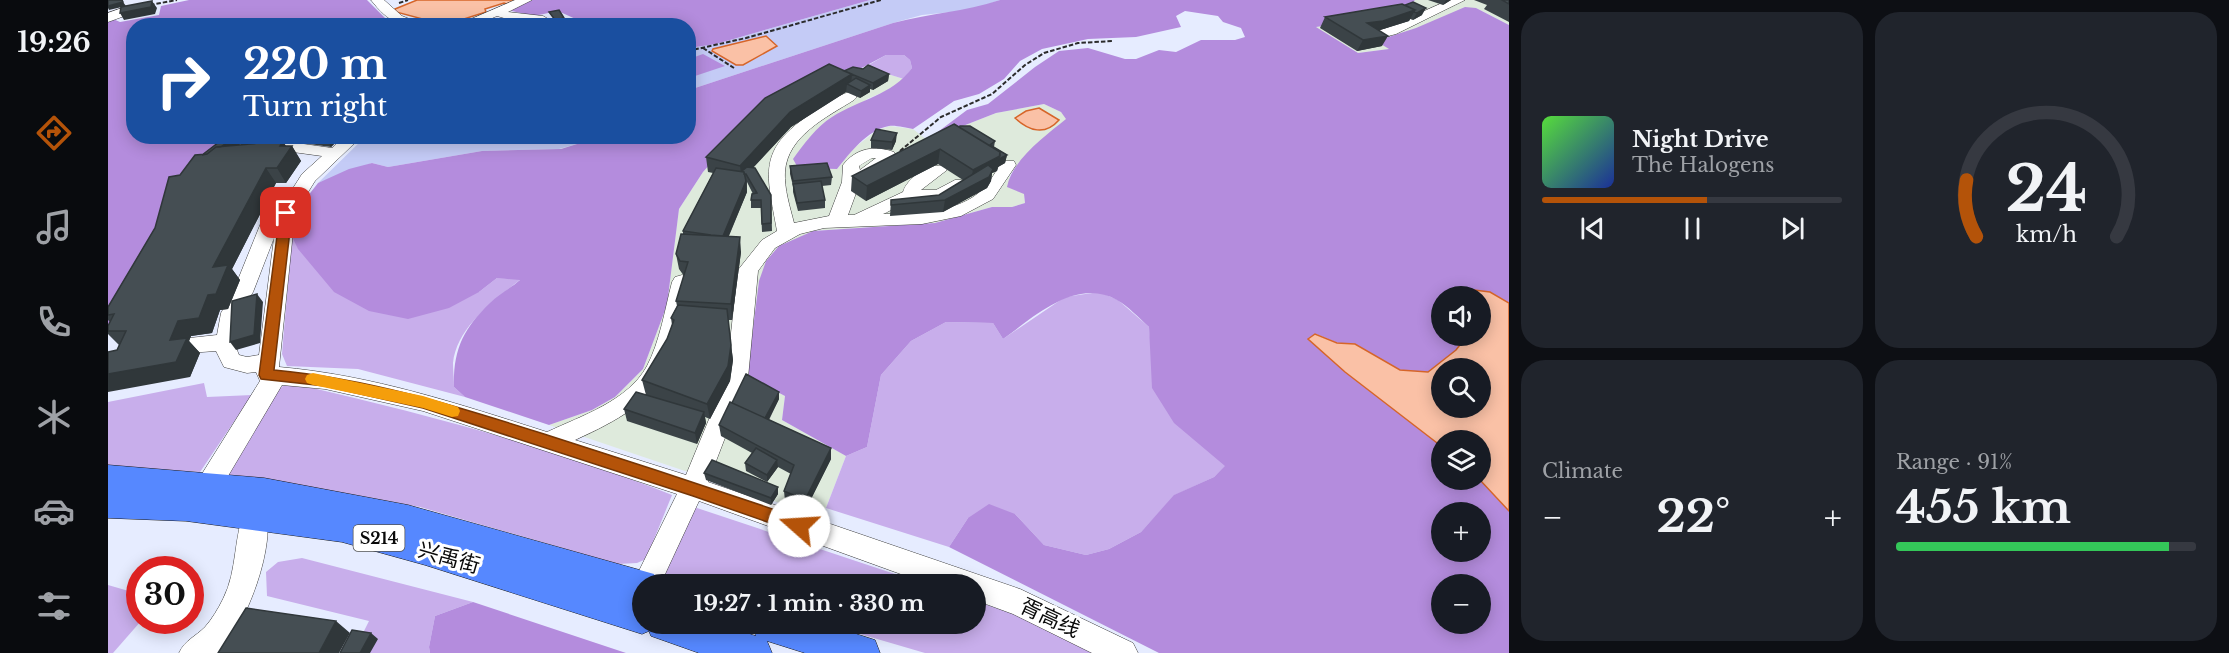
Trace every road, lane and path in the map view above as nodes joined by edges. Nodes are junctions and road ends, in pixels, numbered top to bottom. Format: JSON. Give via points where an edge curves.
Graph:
{"nodes":[{"id":1,"x":177,"y":0,"type":"edge"},
{"id":2,"x":377,"y":0,"type":"edge"},
{"id":3,"x":526,"y":0,"type":"edge"},
{"id":4,"x":881,"y":0,"type":"edge"},
{"id":5,"x":1459,"y":0,"type":"edge"},
{"id":6,"x":125,"y":11,"type":"joint"},
{"id":7,"x":495,"y":12,"type":"junction"},
{"id":8,"x":108,"y":18,"type":"edge"},
{"id":9,"x":396,"y":18,"type":"edge"},
{"id":10,"x":480,"y":18,"type":"edge"},
{"id":11,"x":517,"y":18,"type":"edge"},
{"id":12,"x":1374,"y":36,"type":"edge"},
{"id":13,"x":1113,"y":41,"type":"dead end"},
{"id":14,"x":704,"y":48,"type":"junction"},
{"id":15,"x":696,"y":50,"type":"edge"},
{"id":16,"x":735,"y":68,"type":"dead end"},
{"id":17,"x":849,"y":97,"type":"dead end"},
{"id":18,"x":250,"y":144,"type":"edge"},
{"id":19,"x":269,"y":144,"type":"edge"},
{"id":20,"x":340,"y":144,"type":"edge"},
{"id":21,"x":327,"y":152,"type":"junction"},
{"id":22,"x":888,"y":156,"type":"joint"},
{"id":23,"x":218,"y":162,"type":"edge"},
{"id":24,"x":1008,"y":165,"type":"edge"},
{"id":25,"x":938,"y":170,"type":"dead end"},
{"id":26,"x":961,"y":184,"type":"edge"},
{"id":27,"x":911,"y":195,"type":"junction"},
{"id":28,"x":844,"y":221,"type":"junction"},
{"id":29,"x":786,"y":232,"type":"junction"},
{"id":30,"x":682,"y":282,"type":"edge"},
{"id":31,"x":227,"y":342,"type":"junction"},
{"id":32,"x":188,"y":345,"type":"edge"},
{"id":33,"x":270,"y":370,"type":"junction"},
{"id":34,"x":548,"y":442,"type":"junction"},
{"id":35,"x":108,"y":478,"type":"edge"},
{"id":36,"x":208,"y":485,"type":"junction"},
{"id":37,"x":693,"y":488,"type":"junction"},
{"id":38,"x":108,"y":504,"type":"edge"},
{"id":39,"x":255,"y":516,"type":"junction"},
{"id":40,"x":650,"y":574,"type":"edge"},
{"id":41,"x":937,"y":574,"type":"edge"},
{"id":42,"x":632,"y":582,"type":"edge"},
{"id":43,"x":986,"y":591,"type":"edge"},
{"id":44,"x":632,"y":614,"type":"edge"},
{"id":45,"x":694,"y":634,"type":"edge"},
{"id":46,"x":800,"y":634,"type":"edge"},
{"id":47,"x":194,"y":653,"type":"edge"},
{"id":48,"x":754,"y":653,"type":"edge"},
{"id":49,"x":862,"y":653,"type":"edge"},
{"id":50,"x":1123,"y":653,"type":"edge"}],
"edges":[{"from":1,"to":6,"type":"path"},
{"from":2,"to":9,"type":"street"},
{"from":3,"to":7,"type":"street"},
{"from":4,"to":14,"type":"path"},
{"from":5,"to":12,"type":"street"},
{"from":6,"to":8,"type":"street"},
{"from":7,"to":10,"type":"street"},
{"from":7,"to":11,"type":"street"},
{"from":13,"to":22,"type":"path","via":[[1082,43],[1041,54],[1026,63],[1008,83],[985,98],[944,115],[898,153]]},
{"from":14,"to":15,"type":"path"},
{"from":14,"to":16,"type":"path"},
{"from":17,"to":29,"type":"street","via":[[805,124],[779,158],[776,172]]},
{"from":18,"to":23,"type":"street"},
{"from":19,"to":21,"type":"street"},
{"from":20,"to":21,"type":"street"},
{"from":21,"to":31,"type":"street","via":[[304,166],[279,200],[231,313]]},
{"from":21,"to":33,"type":"street","via":[[286,213]]},
{"from":22,"to":28,"type":"street","via":[[874,170],[851,182]]},
{"from":24,"to":28,"type":"street","via":[[984,197],[948,215],[924,220]]},
{"from":25,"to":27,"type":"street","via":[[914,185]]},
{"from":26,"to":27,"type":"street","via":[[939,195]]},
{"from":27,"to":28,"type":"street"},
{"from":28,"to":29,"type":"street","via":[[798,226]]},
{"from":29,"to":37,"type":"street","via":[[755,257],[748,270],[737,378]]},
{"from":30,"to":34,"type":"street","via":[[654,375],[619,406]]},
{"from":31,"to":32,"type":"street"},
{"from":31,"to":33,"type":"street","via":[[226,350],[232,361]]},
{"from":33,"to":34,"type":"street","via":[[423,402]]},
{"from":33,"to":36,"type":"street"},
{"from":34,"to":37,"type":"street"},
{"from":35,"to":36,"type":"main road","name":"兴禹街","number":"S214"},
{"from":36,"to":42,"type":"main road","name":"兴禹街","number":"S214","via":[[264,491],[408,519]]},
{"from":37,"to":40,"type":"street"},
{"from":37,"to":41,"type":"street"},
{"from":38,"to":39,"type":"main road","name":"兴禹街","number":"S214","via":[[186,507]]},
{"from":39,"to":44,"type":"main road","name":"兴禹街","number":"S214","via":[[342,528]]},
{"from":39,"to":47,"type":"street","via":[[251,559],[237,600],[215,637]]},
{"from":43,"to":50,"type":"street","name":"胥高线","via":[[1020,603]]},
{"from":45,"to":48,"type":"main road"},
{"from":46,"to":49,"type":"main road"}]}
